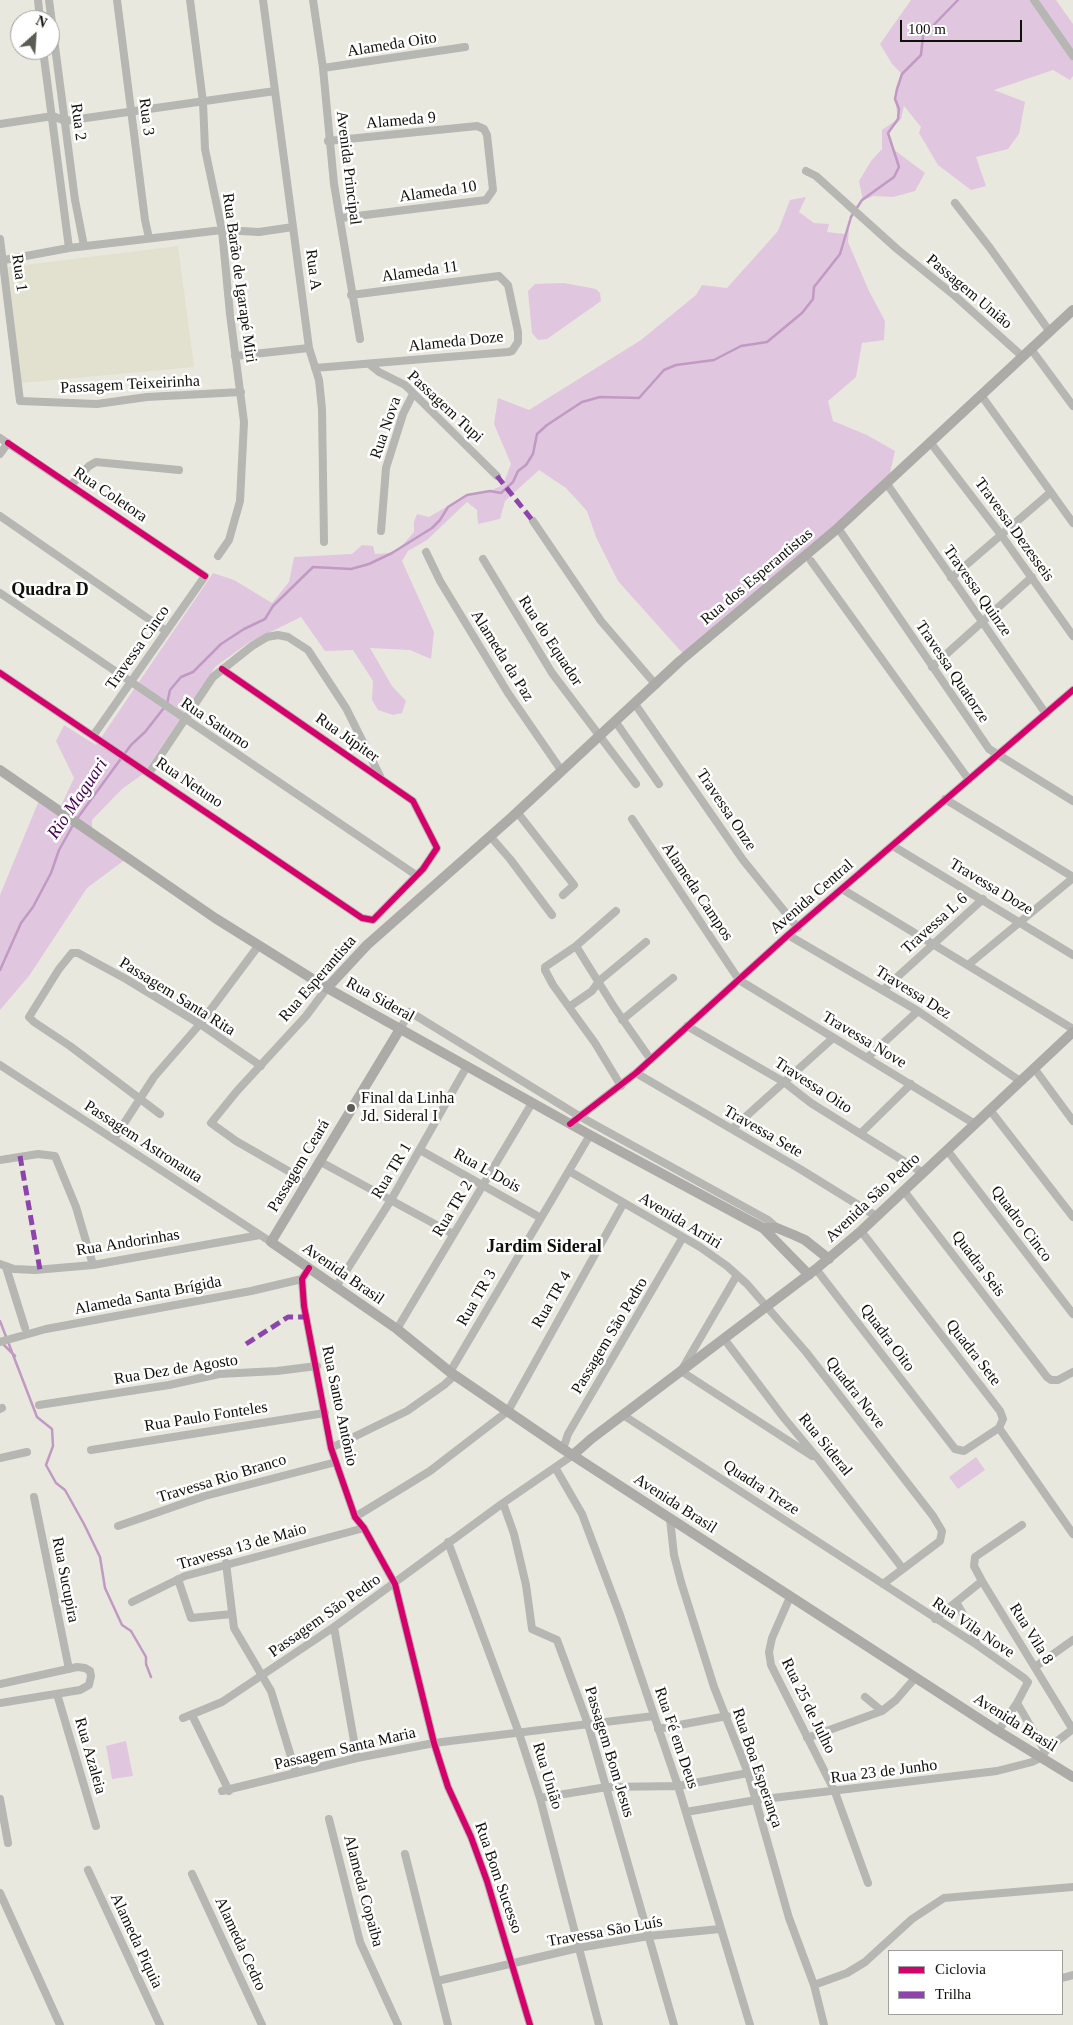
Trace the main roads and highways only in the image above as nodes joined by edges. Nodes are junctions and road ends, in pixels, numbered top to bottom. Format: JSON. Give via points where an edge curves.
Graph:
{"nodes":[{"id":1,"x":1073,"y":310,"type":"edge"},
{"id":2,"x":0,"y":770,"type":"edge"},
{"id":3,"x":458,"y":866,"type":"joint"},
{"id":4,"x":327,"y":988,"type":"junction"},
{"id":5,"x":400,"y":1029,"type":"junction"},
{"id":6,"x":1073,"y":1030,"type":"edge"},
{"id":7,"x":763,"y":1228,"type":"junction"},
{"id":8,"x":271,"y":1242,"type":"joint"},
{"id":9,"x":828,"y":1259,"type":"junction"},
{"id":10,"x":813,"y":1272,"type":"junction"},
{"id":11,"x":573,"y":1456,"type":"junction"},
{"id":12,"x":1073,"y":1778,"type":"edge"}],
"edges":[{"from":1,"to":3,"type":"main road","name":"Rua dos Esperantistas","via":[[887,484],[686,657]]},
{"from":2,"to":4,"type":"main road","name":"Rua Sideral","via":[[215,918]]},
{"from":3,"to":4,"type":"main road","name":"Rua Esperantista","via":[[367,945]]},
{"from":4,"to":5,"type":"main road","name":"Rua Sideral"},
{"from":5,"to":7,"type":"main road","name":"Rua Sideral"},
{"from":5,"to":8,"type":"main road","name":"Passagem Ceará"},
{"from":6,"to":9,"type":"main road","name":"Avenida São Pedro"},
{"from":7,"to":9,"type":"main road","name":"Rua Sideral","via":[[776,1228],[805,1240]]},
{"from":7,"to":10,"type":"main road","name":"Rua Sideral"},
{"from":8,"to":11,"type":"main road","name":"Avenida Brasil"},
{"from":9,"to":10,"type":"main road","name":"Avenida São Pedro"},
{"from":10,"to":11,"type":"main road","name":"Avenida São Pedro"},
{"from":11,"to":12,"type":"main road","name":"Avenida Brasil","via":[[998,1731],[1043,1754]]}]}
